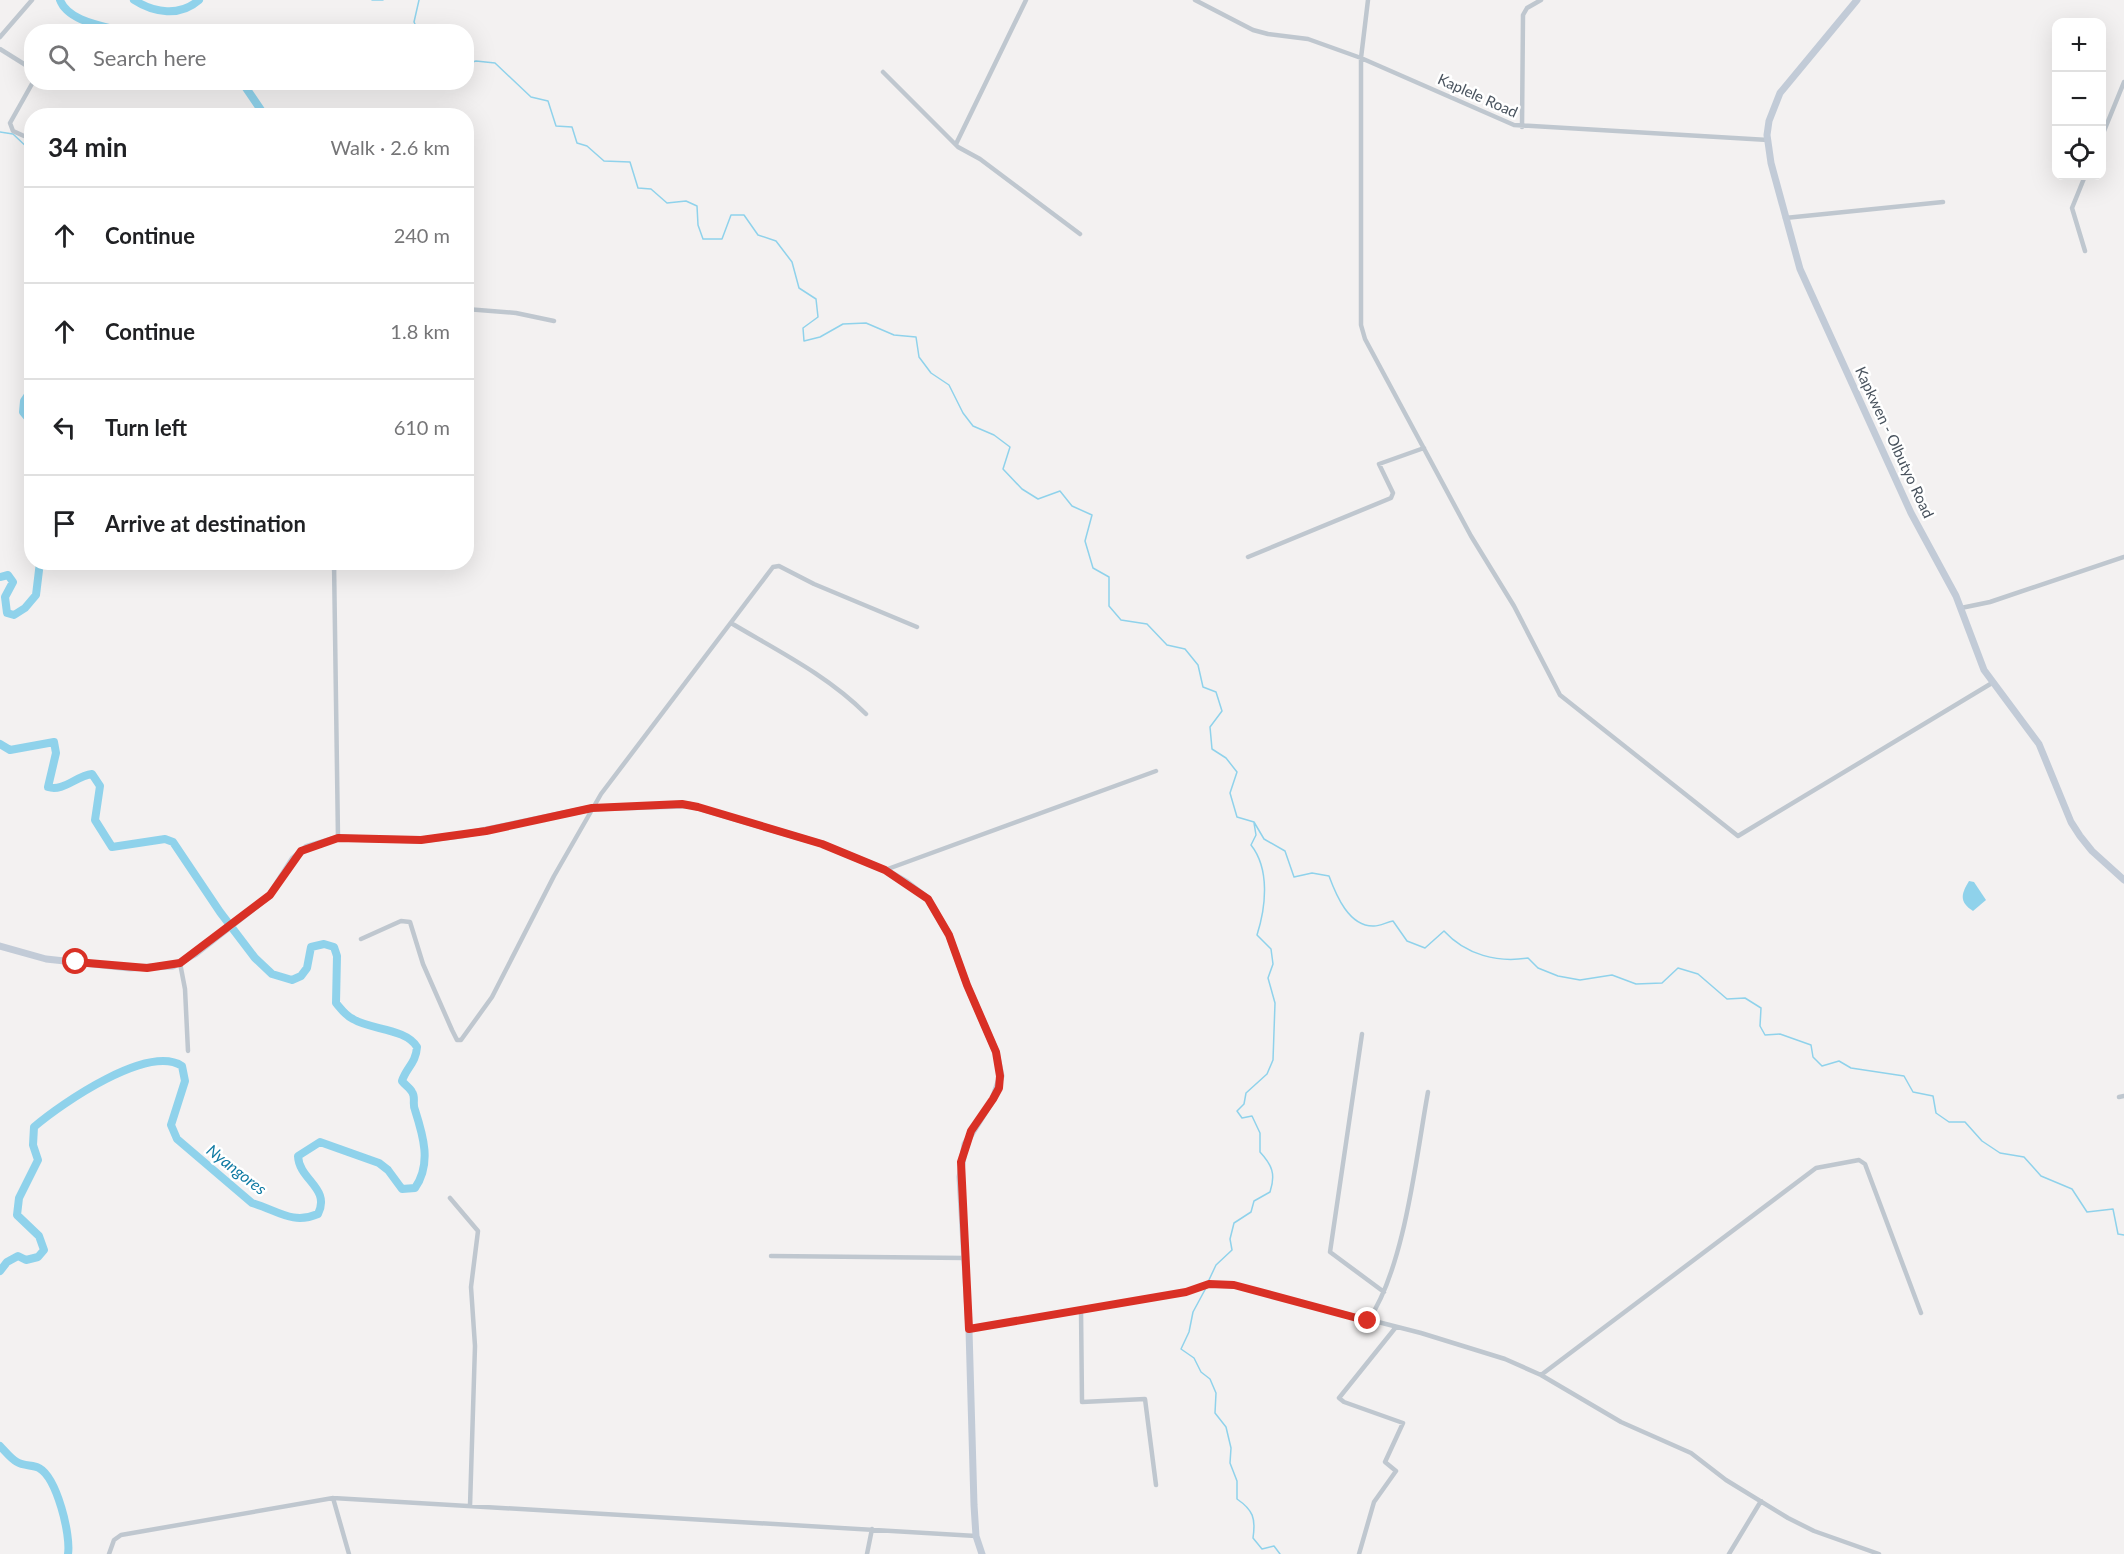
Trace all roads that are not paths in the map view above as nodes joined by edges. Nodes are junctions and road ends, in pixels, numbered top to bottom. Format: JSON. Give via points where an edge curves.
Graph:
{"nodes":[{"id":1,"x":32,"y":0,"type":"edge"},
{"id":2,"x":1026,"y":0,"type":"edge"},
{"id":3,"x":1195,"y":0,"type":"edge"},
{"id":4,"x":1368,"y":0,"type":"edge"},
{"id":5,"x":1541,"y":0,"type":"edge"},
{"id":6,"x":1857,"y":0,"type":"edge"},
{"id":7,"x":0,"y":37,"type":"edge"},
{"id":8,"x":0,"y":49,"type":"edge"},
{"id":9,"x":1361,"y":58,"type":"junction"},
{"id":10,"x":24,"y":64,"type":"edge"},
{"id":11,"x":883,"y":72,"type":"dead end"},
{"id":12,"x":2124,"y":82,"type":"edge"},
{"id":13,"x":29,"y":90,"type":"edge"},
{"id":14,"x":2106,"y":126,"type":"edge"},
{"id":15,"x":1522,"y":127,"type":"junction"},
{"id":16,"x":24,"y":136,"type":"dead end"},
{"id":17,"x":1768,"y":140,"type":"junction"},
{"id":18,"x":956,"y":144,"type":"junction"},
{"id":19,"x":2083,"y":180,"type":"edge"},
{"id":20,"x":1943,"y":202,"type":"dead end"},
{"id":21,"x":1785,"y":218,"type":"junction"},
{"id":22,"x":1080,"y":234,"type":"dead end"},
{"id":23,"x":2085,"y":251,"type":"dead end"},
{"id":24,"x":474,"y":310,"type":"edge"},
{"id":25,"x":554,"y":321,"type":"dead end"},
{"id":26,"x":1424,"y":448,"type":"junction"},
{"id":27,"x":1248,"y":557,"type":"dead end"},
{"id":28,"x":2124,"y":557,"type":"edge"},
{"id":29,"x":334,"y":570,"type":"edge"},
{"id":30,"x":1960,"y":609,"type":"junction"},
{"id":31,"x":731,"y":623,"type":"junction"},
{"id":32,"x":917,"y":627,"type":"dead end"},
{"id":33,"x":1992,"y":683,"type":"junction"},
{"id":34,"x":866,"y":714,"type":"dead end"},
{"id":35,"x":1155,"y":771,"type":"dead end"},
{"id":36,"x":592,"y":808,"type":"junction"},
{"id":37,"x":338,"y":838,"type":"junction"},
{"id":38,"x":885,"y":870,"type":"junction"},
{"id":39,"x":2124,"y":880,"type":"edge"},
{"id":40,"x":362,"y":939,"type":"dead end"},
{"id":41,"x":0,"y":946,"type":"edge"},
{"id":42,"x":180,"y":963,"type":"junction"},
{"id":43,"x":1362,"y":1034,"type":"dead end"},
{"id":44,"x":188,"y":1051,"type":"dead end"},
{"id":45,"x":1428,"y":1092,"type":"dead end"},
{"id":46,"x":450,"y":1198,"type":"dead end"},
{"id":47,"x":771,"y":1256,"type":"dead end"},
{"id":48,"x":965,"y":1258,"type":"junction"},
{"id":49,"x":1384,"y":1292,"type":"junction"},
{"id":50,"x":1081,"y":1310,"type":"junction"},
{"id":51,"x":1921,"y":1313,"type":"dead end"},
{"id":52,"x":1368,"y":1321,"type":"junction"},
{"id":53,"x":1396,"y":1327,"type":"junction"},
{"id":54,"x":969,"y":1329,"type":"junction"},
{"id":55,"x":1540,"y":1375,"type":"junction"},
{"id":56,"x":1156,"y":1485,"type":"dead end"},
{"id":57,"x":333,"y":1498,"type":"junction"},
{"id":58,"x":1761,"y":1501,"type":"junction"},
{"id":59,"x":470,"y":1506,"type":"junction"},
{"id":60,"x":872,"y":1529,"type":"junction"},
{"id":61,"x":976,"y":1536,"type":"junction"},
{"id":62,"x":109,"y":1554,"type":"edge"},
{"id":63,"x":349,"y":1554,"type":"edge"},
{"id":64,"x":867,"y":1554,"type":"edge"},
{"id":65,"x":982,"y":1554,"type":"edge"},
{"id":66,"x":1359,"y":1554,"type":"edge"},
{"id":67,"x":1729,"y":1554,"type":"edge"},
{"id":68,"x":1879,"y":1554,"type":"edge"}],
"edges":[{"from":1,"to":7,"type":"street"},
{"from":2,"to":18,"type":"street"},
{"from":3,"to":9,"type":"street","name":"Kaplele Road","via":[[1253,30],[1301,37]]},
{"from":4,"to":9,"type":"street"},
{"from":5,"to":15,"type":"street","via":[[1523,15]]},
{"from":6,"to":17,"type":"street","name":"Kapkwen - Olbutyo Road","via":[[1775,100]]},
{"from":8,"to":10,"type":"street"},
{"from":9,"to":15,"type":"street","name":"Kaplele Road"},
{"from":9,"to":26,"type":"street","via":[[1362,331]]},
{"from":11,"to":18,"type":"street"},
{"from":12,"to":14,"type":"street"},
{"from":13,"to":16,"type":"street","via":[[10,123],[12,129]]},
{"from":15,"to":17,"type":"street","name":"Kaplele Road"},
{"from":17,"to":21,"type":"street","name":"Kapkwen - Olbutyo Road"},
{"from":18,"to":22,"type":"street"},
{"from":19,"to":23,"type":"street","via":[[2072,208]]},
{"from":20,"to":21,"type":"street"},
{"from":21,"to":30,"type":"street","name":"Kapkwen - Olbutyo Road","via":[[1814,302],[1911,513]]},
{"from":24,"to":25,"type":"street"},
{"from":26,"to":27,"type":"street","via":[[1379,464],[1392,497]]},
{"from":26,"to":33,"type":"street","via":[[1564,699],[1736,835],[1746,834]]},
{"from":28,"to":30,"type":"street"},
{"from":29,"to":37,"type":"street"},
{"from":30,"to":33,"type":"street","name":"Kapkwen - Olbutyo Road","via":[[1977,656]]},
{"from":31,"to":32,"type":"street","via":[[777,565]]},
{"from":31,"to":34,"type":"street","via":[[817,672]]},
{"from":31,"to":36,"type":"street"},
{"from":33,"to":39,"type":"street","name":"Kapkwen - Olbutyo Road","via":[[2039,744],[2080,836]]},
{"from":35,"to":38,"type":"street"},
{"from":36,"to":37,"type":"street","via":[[486,831],[421,840]]},
{"from":36,"to":38,"type":"street","via":[[690,805],[822,844]]},
{"from":36,"to":40,"type":"street","via":[[492,997],[461,1040],[457,1040],[427,973],[410,922],[401,921]]},
{"from":37,"to":42,"type":"street","via":[[301,851],[273,892]]},
{"from":38,"to":48,"type":"street","via":[[918,891],[934,907],[996,1052],[999,1088],[971,1131],[961,1162]]},
{"from":41,"to":42,"type":"street","via":[[46,959],[130,968]]},
{"from":42,"to":44,"type":"street"},
{"from":43,"to":49,"type":"street","via":[[1330,1252]]},
{"from":45,"to":49,"type":"street","via":[[1402,1228]]},
{"from":46,"to":59,"type":"street","via":[[478,1231],[471,1287],[475,1346]]},
{"from":47,"to":48,"type":"street"},
{"from":48,"to":54,"type":"street"},
{"from":49,"to":52,"type":"street"},
{"from":50,"to":52,"type":"street","via":[[1219,1284],[1252,1289]]},
{"from":50,"to":54,"type":"street"},
{"from":50,"to":56,"type":"street","via":[[1082,1402],[1145,1399]]},
{"from":51,"to":55,"type":"street","via":[[1864,1162],[1825,1165]]},
{"from":52,"to":53,"type":"street"},
{"from":53,"to":55,"type":"street","via":[[1505,1359]]},
{"from":53,"to":66,"type":"street","via":[[1339,1398],[1403,1423],[1385,1462],[1396,1471],[1374,1502]]},
{"from":54,"to":61,"type":"street"},
{"from":55,"to":58,"type":"street","via":[[1621,1422],[1691,1454]]},
{"from":57,"to":59,"type":"street"},
{"from":57,"to":62,"type":"street","via":[[121,1535],[114,1540]]},
{"from":57,"to":63,"type":"street"},
{"from":58,"to":67,"type":"street"},
{"from":58,"to":68,"type":"street","via":[[1814,1531]]},
{"from":59,"to":60,"type":"street"},
{"from":60,"to":61,"type":"street"},
{"from":60,"to":64,"type":"street"},
{"from":61,"to":65,"type":"street"}]}
